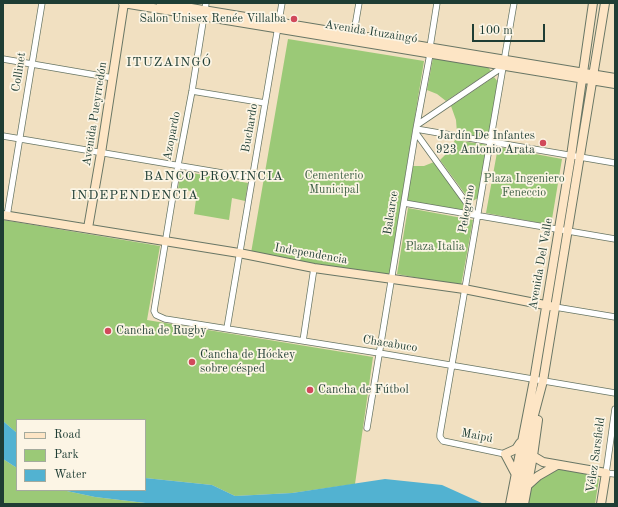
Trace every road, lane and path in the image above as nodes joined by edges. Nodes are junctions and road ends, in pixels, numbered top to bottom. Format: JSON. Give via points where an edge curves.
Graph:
{"nodes":[{"id":1,"x":42,"y":3,"type":"edge"},
{"id":2,"x":124,"y":3,"type":"edge"},
{"id":3,"x":161,"y":3,"type":"edge"},
{"id":4,"x":282,"y":3,"type":"edge"},
{"id":5,"x":359,"y":3,"type":"edge"},
{"id":6,"x":437,"y":3,"type":"edge"},
{"id":7,"x":514,"y":3,"type":"edge"},
{"id":8,"x":593,"y":3,"type":"edge"},
{"id":9,"x":606,"y":3,"type":"edge"},
{"id":10,"x":205,"y":10,"type":"edge"},
{"id":11,"x":278,"y":26,"type":"junction"},
{"id":12,"x":353,"y":38,"type":"junction"},
{"id":13,"x":430,"y":51,"type":"junction"},
{"id":14,"x":3,"y":59,"type":"edge"},
{"id":15,"x":504,"y":63,"type":"junction"},
{"id":16,"x":31,"y":64,"type":"junction"},
{"id":17,"x":583,"y":76,"type":"junction"},
{"id":18,"x":113,"y":78,"type":"junction"},
{"id":19,"x":593,"y":78,"type":"junction"},
{"id":20,"x":615,"y":78,"type":"edge"},
{"id":21,"x":615,"y":84,"type":"edge"},
{"id":22,"x":192,"y":91,"type":"junction"},
{"id":23,"x":265,"y":103,"type":"junction"},
{"id":24,"x":416,"y":129,"type":"junction"},
{"id":25,"x":3,"y":136,"type":"edge"},
{"id":26,"x":20,"y":139,"type":"junction"},
{"id":27,"x":491,"y":142,"type":"junction"},
{"id":28,"x":101,"y":154,"type":"junction"},
{"id":29,"x":571,"y":156,"type":"junction"},
{"id":30,"x":580,"y":158,"type":"junction"},
{"id":31,"x":615,"y":163,"type":"edge"},
{"id":32,"x":178,"y":165,"type":"junction"},
{"id":33,"x":252,"y":178,"type":"junction"},
{"id":34,"x":404,"y":203,"type":"junction"},
{"id":35,"x":5,"y":216,"type":"edge"},
{"id":36,"x":476,"y":216,"type":"junction"},
{"id":37,"x":88,"y":228,"type":"junction"},
{"id":38,"x":559,"y":230,"type":"junction"},
{"id":39,"x":568,"y":232,"type":"junction"},
{"id":40,"x":615,"y":239,"type":"edge"},
{"id":41,"x":166,"y":241,"type":"junction"},
{"id":42,"x":239,"y":252,"type":"junction"},
{"id":43,"x":314,"y":268,"type":"junction"},
{"id":44,"x":392,"y":280,"type":"junction"},
{"id":45,"x":464,"y":290,"type":"junction"},
{"id":46,"x":546,"y":306,"type":"junction"},
{"id":47,"x":555,"y":307,"type":"junction"},
{"id":48,"x":160,"y":317,"type":"joint"},
{"id":49,"x":615,"y":317,"type":"edge"},
{"id":50,"x":227,"y":328,"type":"junction"},
{"id":51,"x":303,"y":341,"type":"junction"},
{"id":52,"x":379,"y":353,"type":"junction"},
{"id":53,"x":451,"y":365,"type":"junction"},
{"id":54,"x":534,"y":380,"type":"junction"},
{"id":55,"x":543,"y":381,"type":"junction"},
{"id":56,"x":615,"y":394,"type":"edge"},
{"id":57,"x":615,"y":409,"type":"edge"},
{"id":58,"x":367,"y":428,"type":"dead end"},
{"id":59,"x":522,"y":440,"type":"junction"},
{"id":60,"x":443,"y":441,"type":"joint"},
{"id":61,"x":505,"y":454,"type":"junction"},
{"id":62,"x":534,"y":456,"type":"junction"},
{"id":63,"x":557,"y":465,"type":"junction"},
{"id":64,"x":515,"y":473,"type":"junction"},
{"id":65,"x":606,"y":473,"type":"junction"},
{"id":66,"x":615,"y":474,"type":"edge"},
{"id":67,"x":528,"y":485,"type":"junction"},
{"id":68,"x":510,"y":504,"type":"edge"},
{"id":69,"x":518,"y":504,"type":"edge"},
{"id":70,"x":524,"y":504,"type":"edge"},
{"id":71,"x":601,"y":504,"type":"edge"}],
"edges":[{"from":1,"to":16,"type":"street","name":"Collinet"},
{"from":2,"to":10,"type":"main road","name":"Avenida Ituzaingó"},
{"from":2,"to":18,"type":"main road","name":"Avenida Pueyrredón"},
{"from":3,"to":10,"type":"main road","name":"Avenida Ituzaingó"},
{"from":4,"to":11,"type":"street","name":"Buchardo"},
{"from":5,"to":12,"type":"street"},
{"from":6,"to":13,"type":"street","name":"Balcarce"},
{"from":7,"to":15,"type":"street","name":"Pelegrino"},
{"from":8,"to":17,"type":"main road","name":"Avenida Del Valle"},
{"from":9,"to":19,"type":"main road","name":"Avenida Del Valle"},
{"from":10,"to":11,"type":"main road","name":"Avenida Ituzaingó"},
{"from":10,"to":22,"type":"street","name":"Azopardo"},
{"from":11,"to":12,"type":"main road","name":"Avenida Ituzaingó"},
{"from":11,"to":23,"type":"street","name":"Buchardo"},
{"from":12,"to":13,"type":"main road","name":"Avenida Ituzaingó"},
{"from":13,"to":15,"type":"main road","name":"Avenida Ituzaingó"},
{"from":13,"to":24,"type":"street","name":"Balcarce"},
{"from":14,"to":16,"type":"street"},
{"from":15,"to":17,"type":"main road","name":"Avenida Ituzaingó"},
{"from":15,"to":24,"type":"street"},
{"from":15,"to":27,"type":"street","name":"Pelegrino"},
{"from":16,"to":18,"type":"street"},
{"from":16,"to":26,"type":"street","name":"Collinet"},
{"from":17,"to":19,"type":"main road","name":"Avenida Ituzaingó"},
{"from":17,"to":29,"type":"main road","name":"Avenida Del Valle"},
{"from":18,"to":28,"type":"main road","name":"Avenida Pueyrredón"},
{"from":19,"to":20,"type":"main road","name":"Avenida Ituzaingó"},
{"from":19,"to":21,"type":"main road","name":"Avenida Ituzaingó"},
{"from":19,"to":30,"type":"main road","name":"Avenida Del Valle"},
{"from":22,"to":23,"type":"street"},
{"from":22,"to":32,"type":"street","name":"Azopardo"},
{"from":23,"to":33,"type":"street","name":"Buchardo"},
{"from":24,"to":27,"type":"street"},
{"from":24,"to":34,"type":"street","name":"Balcarce"},
{"from":24,"to":36,"type":"street"},
{"from":25,"to":26,"type":"street"},
{"from":26,"to":28,"type":"street"},
{"from":26,"to":35,"type":"street","name":"Collinet"},
{"from":27,"to":29,"type":"street"},
{"from":27,"to":36,"type":"street","name":"Pelegrino"},
{"from":28,"to":32,"type":"street"},
{"from":28,"to":37,"type":"main road","name":"Avenida Pueyrredón"},
{"from":29,"to":30,"type":"street"},
{"from":29,"to":38,"type":"main road","name":"Avenida Del Valle"},
{"from":30,"to":31,"type":"street"},
{"from":30,"to":39,"type":"main road","name":"Avenida Del Valle"},
{"from":32,"to":33,"type":"street"},
{"from":32,"to":41,"type":"street","name":"Azopardo"},
{"from":33,"to":42,"type":"street","name":"Buchardo"},
{"from":34,"to":36,"type":"street"},
{"from":34,"to":44,"type":"street","name":"Balcarce"},
{"from":35,"to":37,"type":"main road","name":"Independencia"},
{"from":36,"to":38,"type":"street"},
{"from":36,"to":45,"type":"street","name":"Pelegrino"},
{"from":37,"to":41,"type":"main road","name":"Independencia"},
{"from":38,"to":39,"type":"street"},
{"from":38,"to":46,"type":"main road","name":"Avenida Del Valle"},
{"from":39,"to":40,"type":"street"},
{"from":39,"to":47,"type":"main road","name":"Avenida Del Valle"},
{"from":41,"to":42,"type":"main road","name":"Independencia"},
{"from":41,"to":48,"type":"street","name":"Azopardo","via":[[154,311]]},
{"from":42,"to":43,"type":"main road","name":"Independencia"},
{"from":42,"to":50,"type":"street","name":"Buchardo"},
{"from":43,"to":44,"type":"main road","name":"Independencia"},
{"from":43,"to":51,"type":"street"},
{"from":44,"to":45,"type":"main road","name":"Independencia"},
{"from":44,"to":52,"type":"street","name":"Balcarce"},
{"from":45,"to":46,"type":"main road","name":"Independencia"},
{"from":45,"to":53,"type":"street","name":"Pelegrino"},
{"from":46,"to":47,"type":"main road","name":"Independencia"},
{"from":46,"to":54,"type":"main road","name":"Avenida Del Valle"},
{"from":47,"to":49,"type":"street","name":"Independencia"},
{"from":47,"to":55,"type":"main road","name":"Avenida Del Valle"},
{"from":48,"to":50,"type":"street","name":"Chacabuco"},
{"from":50,"to":51,"type":"street","name":"Chacabuco"},
{"from":51,"to":52,"type":"street","name":"Chacabuco"},
{"from":52,"to":53,"type":"street","name":"Chacabuco"},
{"from":52,"to":58,"type":"street","name":"Balcarce"},
{"from":53,"to":54,"type":"street","name":"Chacabuco"},
{"from":53,"to":60,"type":"street","name":"Pelegrino","via":[[440,434]]},
{"from":54,"to":55,"type":"street","name":"Chacabuco"},
{"from":54,"to":59,"type":"main road","name":"Avenida Del Valle"},
{"from":55,"to":56,"type":"street","name":"Chacabuco"},
{"from":55,"to":62,"type":"main road","name":"Avenida Del Valle"},
{"from":55,"to":69,"type":"main road","name":"Avenida Del Valle","via":[[534,415]]},
{"from":57,"to":65,"type":"street","name":"Vélez Sarsfield"},
{"from":59,"to":61,"type":"main road","via":[[516,450]]},
{"from":59,"to":64,"type":"main road","name":"Avenida Del Valle"},
{"from":60,"to":61,"type":"street","name":"Maipú"},
{"from":61,"to":64,"type":"main road"},
{"from":62,"to":63,"type":"main road","via":[[542,462]]},
{"from":62,"to":67,"type":"main road","name":"Avenida Del Valle"},
{"from":63,"to":65,"type":"main road"},
{"from":63,"to":67,"type":"main road"},
{"from":64,"to":68,"type":"main road","name":"Avenida Del Valle"},
{"from":65,"to":66,"type":"street"},
{"from":65,"to":71,"type":"main road","name":"Vélez Sarsfield"},
{"from":67,"to":70,"type":"main road","name":"Avenida Del Valle"}]}
